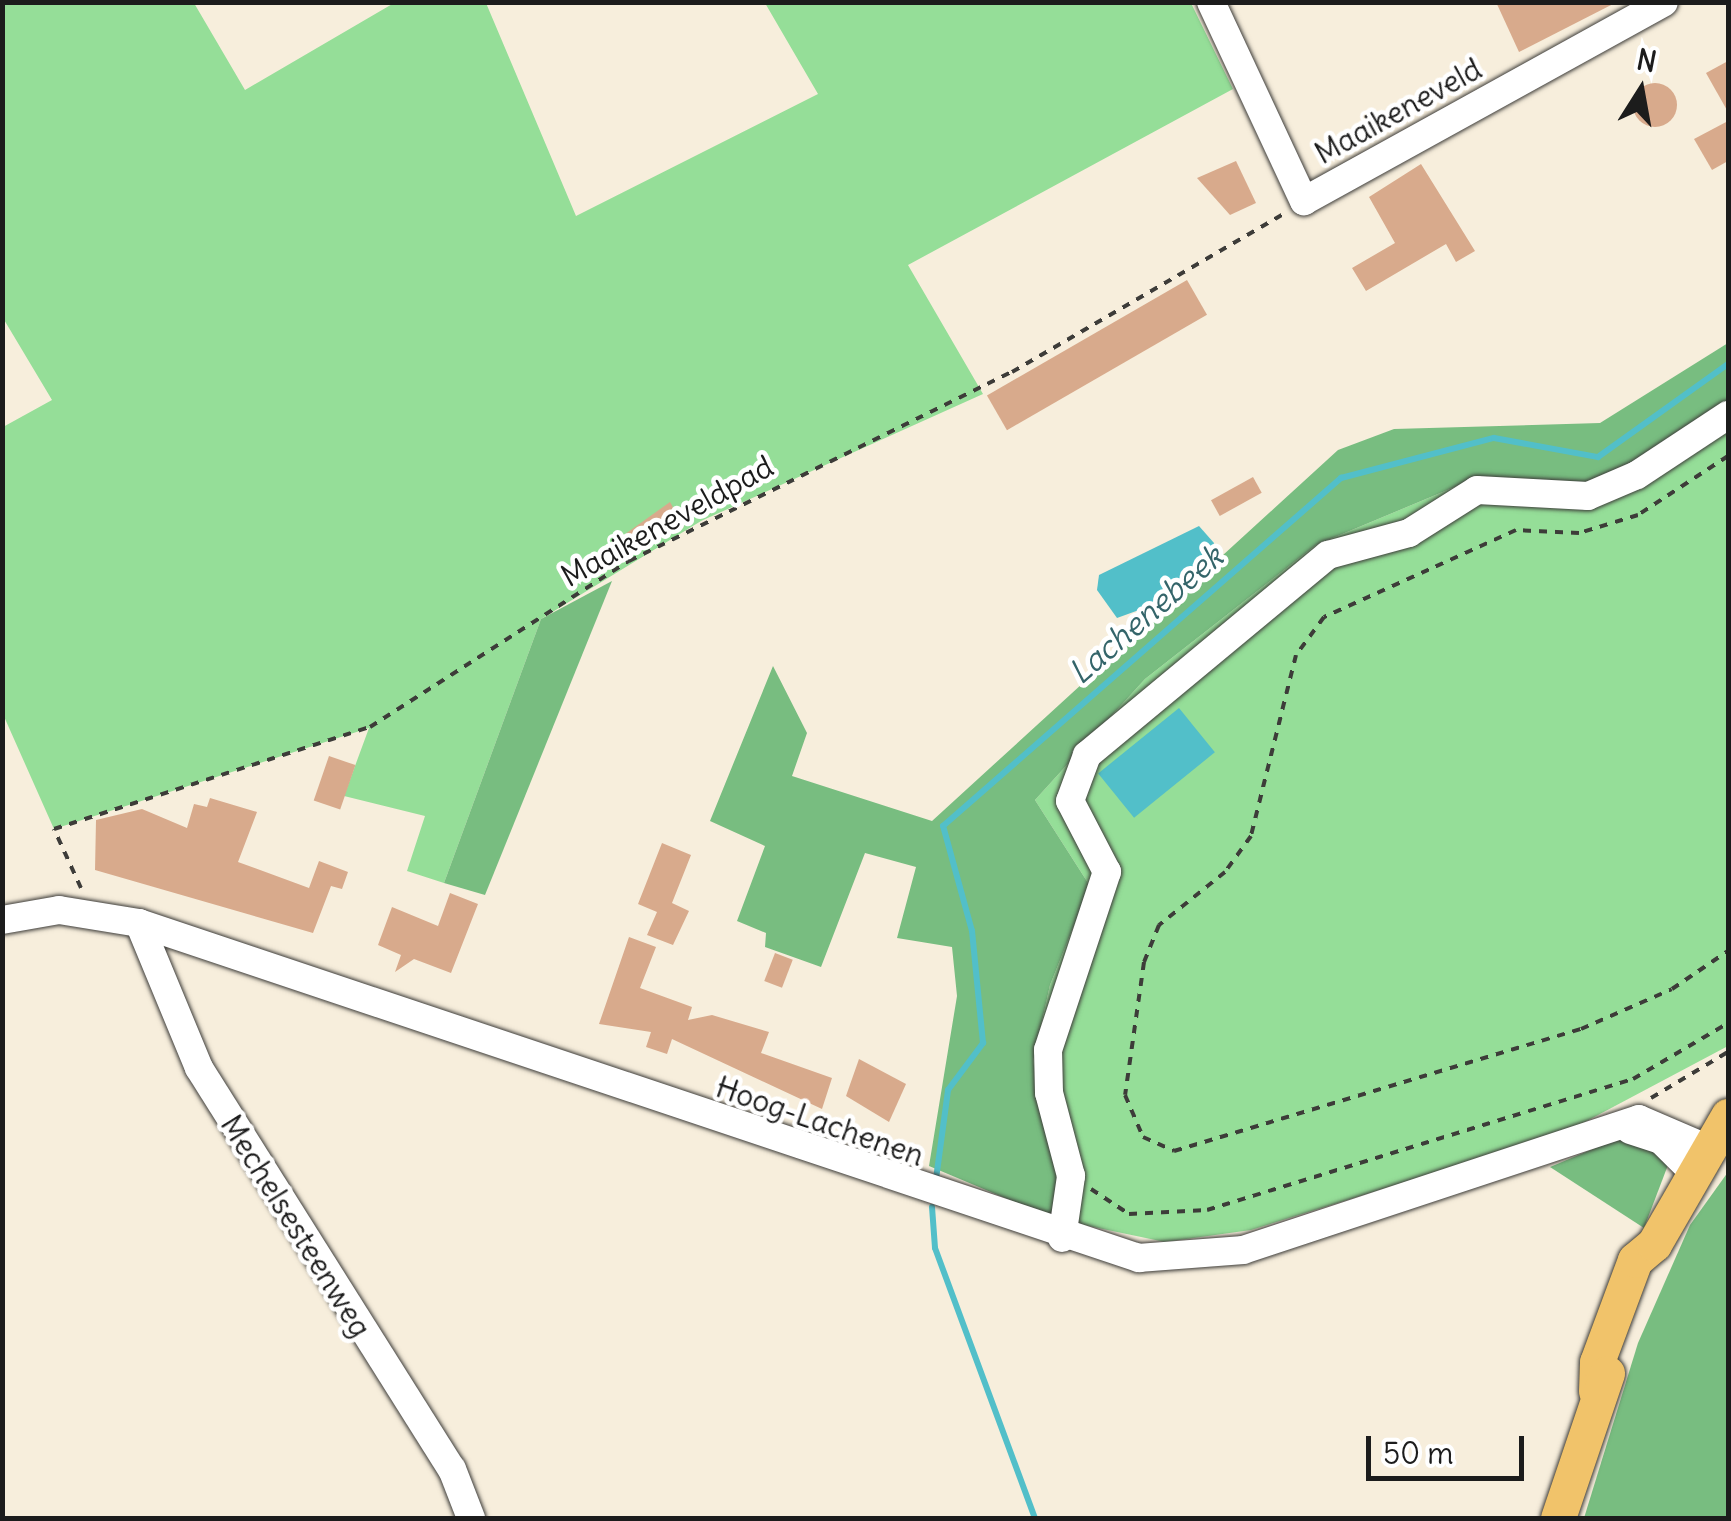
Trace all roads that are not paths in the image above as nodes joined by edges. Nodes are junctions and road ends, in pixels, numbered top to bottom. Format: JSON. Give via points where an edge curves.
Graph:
{"nodes":[{"id":1,"x":1211,"y":2,"type":"edge"},
{"id":2,"x":1664,"y":2,"type":"edge"},
{"id":3,"x":1728,"y":415,"type":"edge"},
{"id":4,"x":2,"y":920,"type":"edge"},
{"id":5,"x":139,"y":924,"type":"junction"},
{"id":6,"x":1728,"y":1116,"type":"edge"},
{"id":7,"x":1712,"y":1157,"type":"edge"},
{"id":8,"x":1062,"y":1238,"type":"junction"},
{"id":9,"x":471,"y":1518,"type":"edge"},
{"id":10,"x":1558,"y":1518,"type":"edge"}],
"edges":[{"from":1,"to":2,"type":"street","name":"Maaikeneveld","via":[[1304,202]]},
{"from":3,"to":8,"type":"street","via":[[1637,476],[1588,496],[1477,490],[1409,534],[1328,555],[1087,754],[1070,802],[1107,872],[1048,1050],[1071,1176]]},
{"from":4,"to":5,"type":"street","name":"Hoog-Lachenen","via":[[59,910]]},
{"from":5,"to":8,"type":"street","name":"Hoog-Lachenen"},
{"from":5,"to":9,"type":"street","name":"Mechelsesteenweg","via":[[199,1068],[452,1469]]},
{"from":6,"to":7,"type":"main road"},
{"from":7,"to":8,"type":"street","name":"Hoog-Lachenen","via":[[1655,1118],[1243,1250],[1140,1258]]},
{"from":7,"to":10,"type":"main road","via":[[1654,1244],[1654,1266],[1596,1390]]}]}
